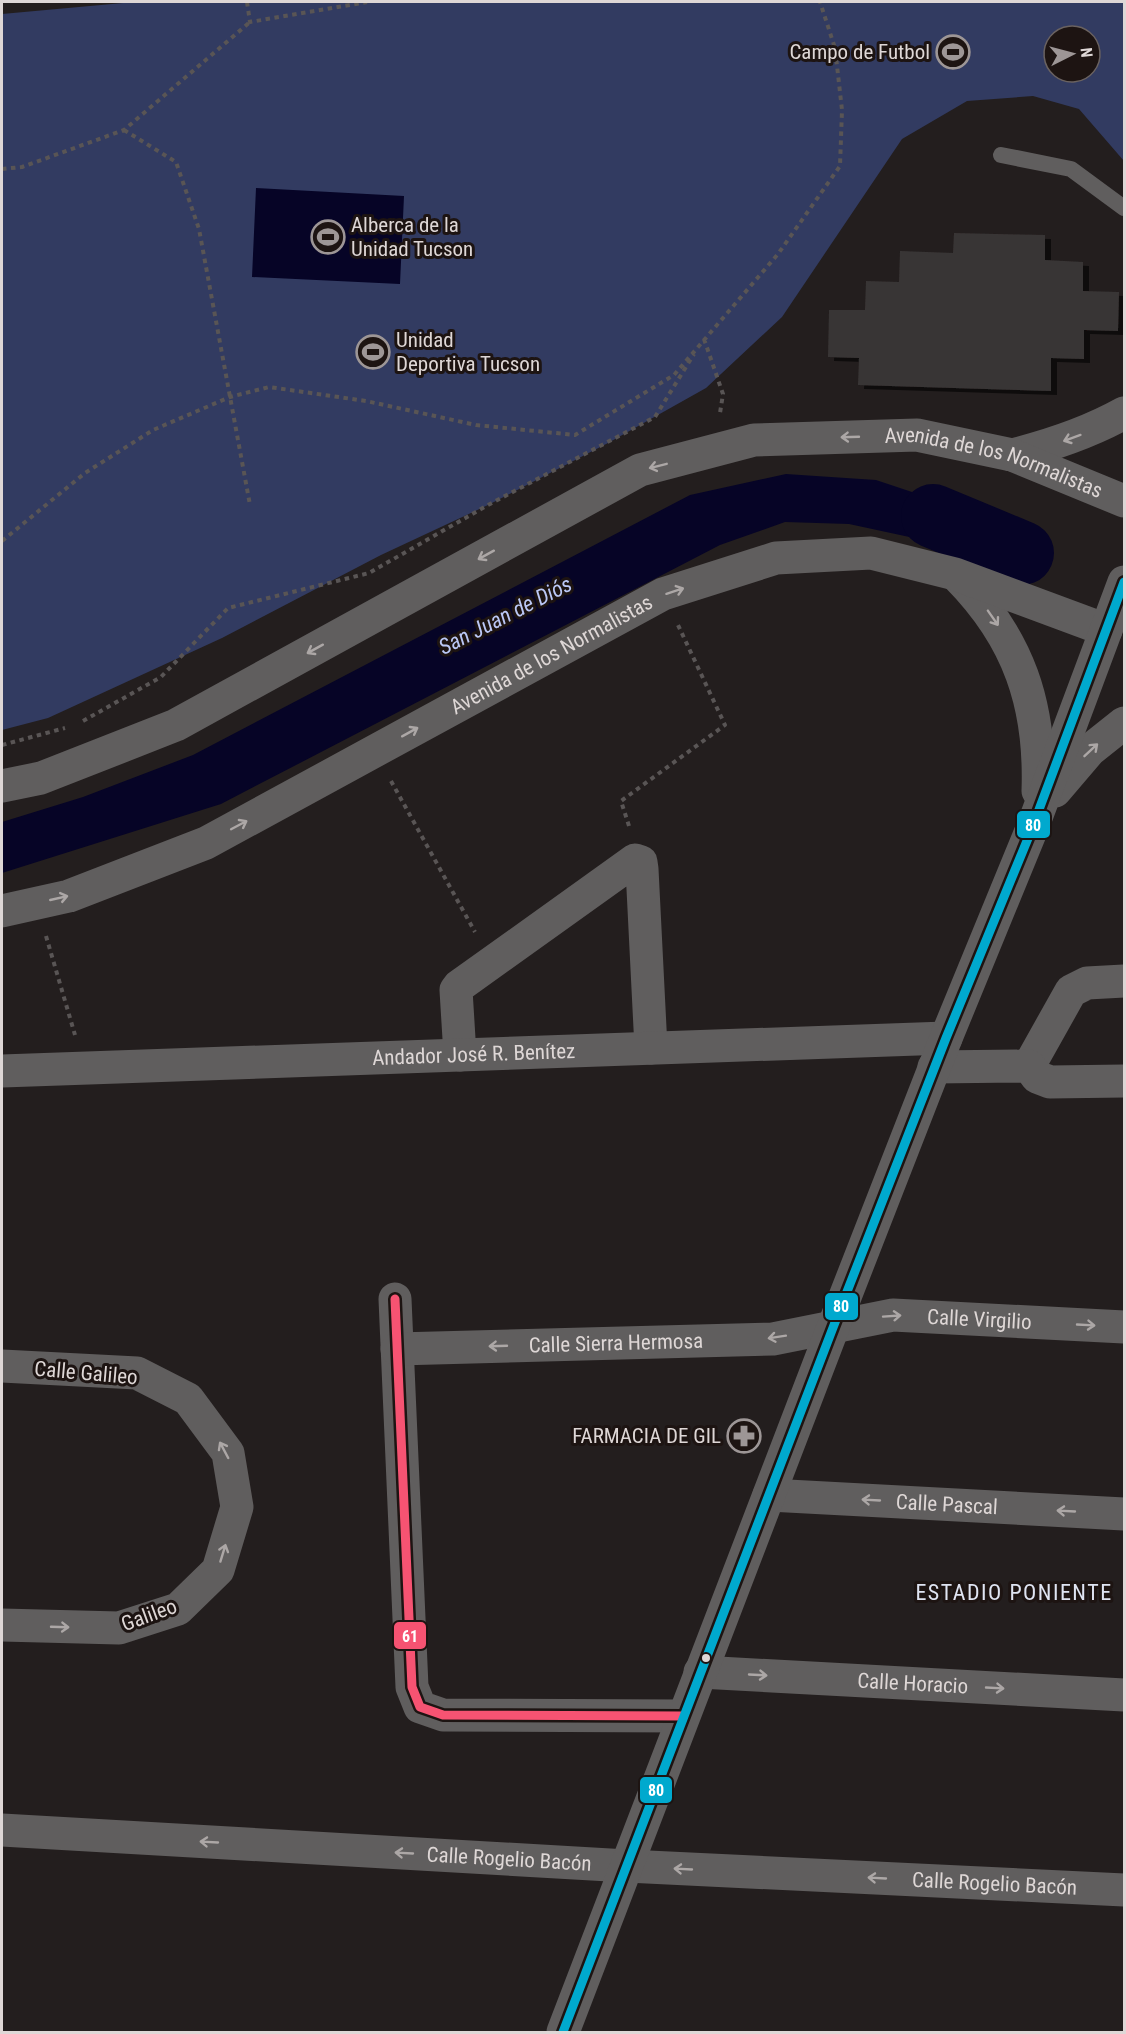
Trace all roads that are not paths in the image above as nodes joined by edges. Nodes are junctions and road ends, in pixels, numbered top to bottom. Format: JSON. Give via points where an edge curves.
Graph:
{"nodes":[{"id":1,"x":1001,"y":155,"type":"dead end"},
{"id":2,"x":1125,"y":208,"type":"edge"},
{"id":3,"x":1125,"y":413,"type":"edge"},
{"id":4,"x":1012,"y":455,"type":"junction"},
{"id":5,"x":1125,"y":501,"type":"edge"},
{"id":6,"x":955,"y":574,"type":"junction"},
{"id":7,"x":1125,"y":582,"type":"edge"},
{"id":8,"x":1115,"y":634,"type":"edge"},
{"id":9,"x":1125,"y":723,"type":"edge"},
{"id":10,"x":2,"y":786,"type":"edge"},
{"id":11,"x":1031,"y":831,"type":"junction"},
{"id":12,"x":2,"y":911,"type":"edge"},
{"id":13,"x":1125,"y":981,"type":"edge"},
{"id":14,"x":946,"y":1038,"type":"junction"},
{"id":15,"x":651,"y":1048,"type":"junction"},
{"id":16,"x":460,"y":1054,"type":"junction"},
{"id":17,"x":1029,"y":1066,"type":"junction"},
{"id":18,"x":934,"y":1067,"type":"junction"},
{"id":19,"x":2,"y":1071,"type":"edge"},
{"id":20,"x":1125,"y":1081,"type":"edge"},
{"id":21,"x":395,"y":1299,"type":"dead end"},
{"id":22,"x":834,"y":1325,"type":"junction"},
{"id":23,"x":1125,"y":1327,"type":"edge"},
{"id":24,"x":397,"y":1349,"type":"junction"},
{"id":25,"x":2,"y":1366,"type":"edge"},
{"id":26,"x":769,"y":1495,"type":"junction"},
{"id":27,"x":237,"y":1507,"type":"joint"},
{"id":28,"x":1125,"y":1514,"type":"edge"},
{"id":29,"x":2,"y":1625,"type":"edge"},
{"id":30,"x":700,"y":1672,"type":"junction"},
{"id":31,"x":1125,"y":1695,"type":"edge"},
{"id":32,"x":683,"y":1716,"type":"junction"},
{"id":33,"x":2,"y":1830,"type":"edge"},
{"id":34,"x":627,"y":1866,"type":"junction"},
{"id":35,"x":1125,"y":1890,"type":"edge"},
{"id":36,"x":563,"y":2032,"type":"edge"}],
"edges":[{"from":1,"to":2,"type":"lane","via":[[1071,169]]},
{"from":3,"to":4,"type":"street","one_way":true,"via":[[1091,431]]},
{"from":4,"to":5,"type":"street","name":"Avenida de los Normalistas"},
{"from":4,"to":10,"type":"street","name":"Avenida de los Normalistas","one_way":true,"via":[[917,435],[754,440],[640,470],[176,725],[41,778]]},
{"from":6,"to":8,"type":"street","name":"Avenida de los Normalistas"},
{"from":6,"to":11,"type":"street","one_way":true,"via":[[997,624],[1025,682],[1039,756]]},
{"from":12,"to":6,"type":"street","name":"Avenida de los Normalistas","one_way":true,"via":[[69,896],[206,843],[663,594],[776,558],[871,554]]},
{"from":7,"to":8,"type":"street"},
{"from":8,"to":11,"type":"street"},
{"from":11,"to":9,"type":"street","one_way":true,"via":[[1067,774]]},
{"from":11,"to":14,"type":"street"},
{"from":13,"to":17,"type":"street","via":[[1087,982],[1071,991]]},
{"from":14,"to":15,"type":"street","name":"Andador José R. Benítez"},
{"from":14,"to":18,"type":"street"},
{"from":15,"to":16,"type":"street","name":"Andador José R. Benítez"},
{"from":15,"to":16,"type":"street","via":[[639,860],[630,862],[456,990]]},
{"from":16,"to":19,"type":"street","name":"Andador José R. Benítez"},
{"from":17,"to":18,"type":"street"},
{"from":17,"to":20,"type":"street","via":[[1037,1077],[1050,1082]]},
{"from":18,"to":22,"type":"street"},
{"from":21,"to":24,"type":"street"},
{"from":22,"to":23,"type":"street","name":"Calle Virgilio","one_way":true,"via":[[892,1315]]},
{"from":22,"to":24,"type":"street","name":"Calle Sierra Hermosa","one_way":true,"via":[[773,1338]]},
{"from":22,"to":26,"type":"street"},
{"from":24,"to":32,"type":"street","via":[[412,1687],[420,1707],[443,1715]]},
{"from":27,"to":25,"type":"street","name":"Calle Galileo","one_way":true,"via":[[228,1453],[188,1399],[137,1373]]},
{"from":28,"to":26,"type":"street","name":"Calle Pascal","one_way":true},
{"from":26,"to":30,"type":"street"},
{"from":29,"to":27,"type":"street","name":"Galileo","one_way":true,"via":[[119,1628],[178,1609],[218,1570]]},
{"from":30,"to":31,"type":"street","name":"Calle Horacio","one_way":true},
{"from":30,"to":32,"type":"street"},
{"from":32,"to":34,"type":"street"},
{"from":34,"to":33,"type":"street","name":"Calle Rogelio Bacón","one_way":true},
{"from":35,"to":34,"type":"street","name":"Calle Rogelio Bacón","one_way":true},
{"from":34,"to":36,"type":"street"}]}
